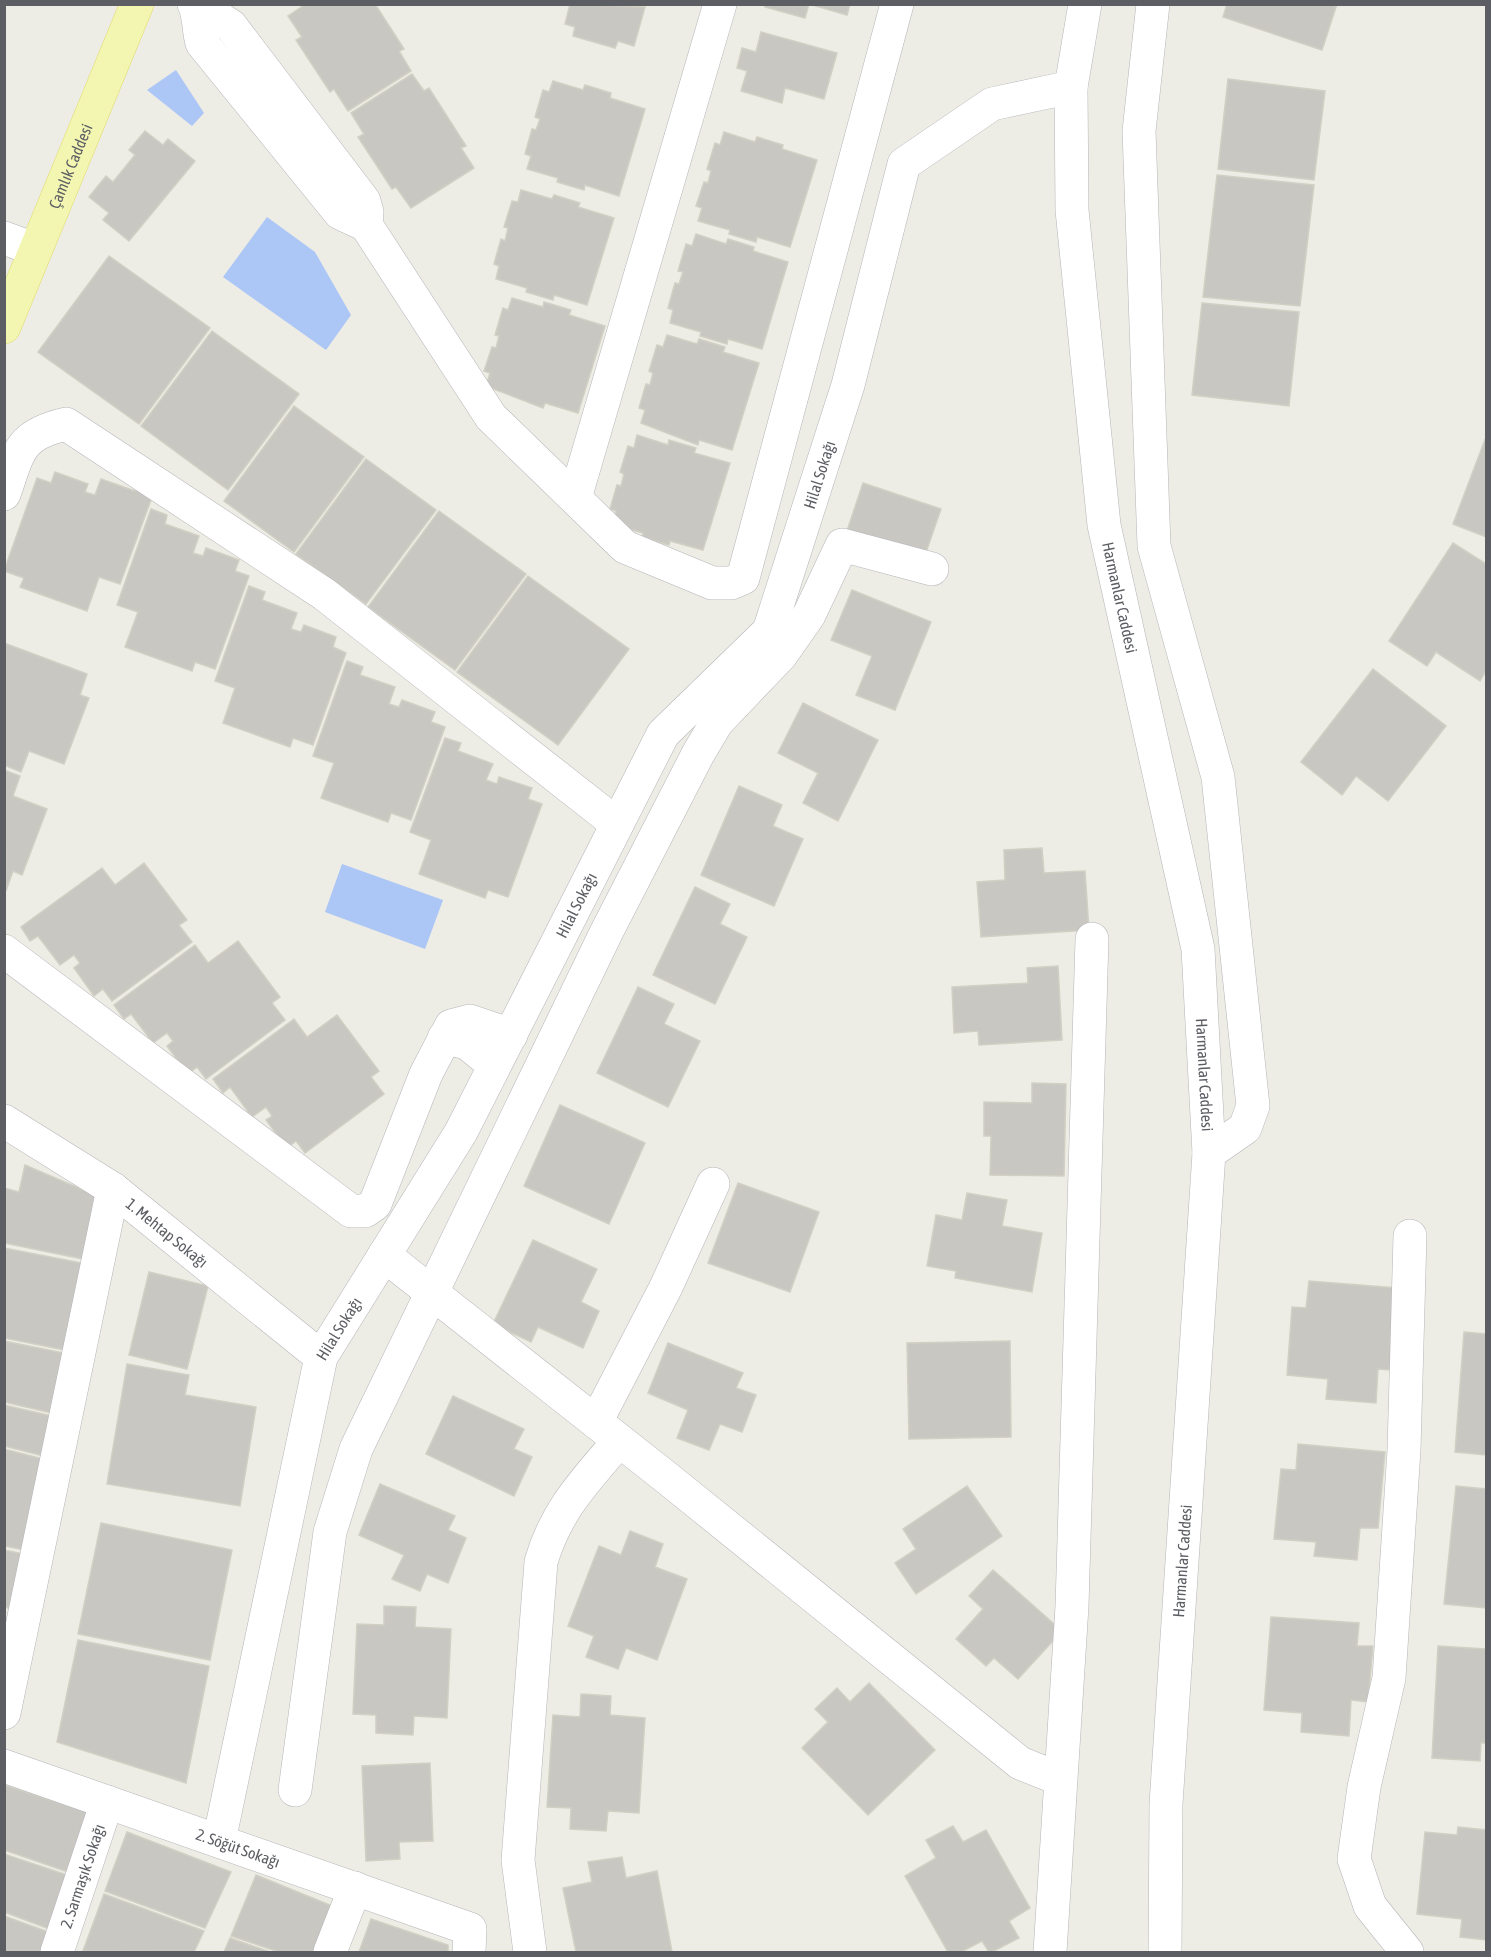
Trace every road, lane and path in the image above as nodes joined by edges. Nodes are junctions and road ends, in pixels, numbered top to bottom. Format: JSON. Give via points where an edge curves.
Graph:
{"nodes":[{"id":1,"x":137,"y":4,"type":"edge"},
{"id":2,"x":720,"y":4,"type":"edge"},
{"id":3,"x":897,"y":4,"type":"edge"},
{"id":4,"x":1085,"y":4,"type":"edge"},
{"id":5,"x":1153,"y":4,"type":"edge"},
{"id":6,"x":197,"y":10,"type":"edge"},
{"id":7,"x":1071,"y":87,"type":"junction"},
{"id":8,"x":19,"y":244,"type":"edge"},
{"id":9,"x":4,"y":327,"type":"edge"},
{"id":10,"x":4,"y":494,"type":"edge"},
{"id":11,"x":575,"y":498,"type":"junction"},
{"id":12,"x":932,"y":569,"type":"dead end"},
{"id":13,"x":617,"y":824,"type":"junction"},
{"id":14,"x":1092,"y":939,"type":"dead end"},
{"id":15,"x":4,"y":951,"type":"edge"},
{"id":16,"x":511,"y":1035,"type":"junction"},
{"id":17,"x":444,"y":1038,"type":"junction"},
{"id":18,"x":494,"y":1065,"type":"junction"},
{"id":19,"x":4,"y":1121,"type":"edge"},
{"id":20,"x":1209,"y":1153,"type":"junction"},
{"id":21,"x":713,"y":1184,"type":"dead end"},
{"id":22,"x":113,"y":1189,"type":"junction"},
{"id":23,"x":1410,"y":1236,"type":"dead end"},
{"id":24,"x":384,"y":1255,"type":"junction"},
{"id":25,"x":431,"y":1292,"type":"junction"},
{"id":26,"x":321,"y":1357,"type":"junction"},
{"id":27,"x":608,"y":1431,"type":"junction"},
{"id":28,"x":4,"y":1713,"type":"edge"},
{"id":29,"x":4,"y":1766,"type":"edge"},
{"id":30,"x":1060,"y":1779,"type":"junction"},
{"id":31,"x":295,"y":1790,"type":"dead end"},
{"id":32,"x":108,"y":1802,"type":"junction"},
{"id":33,"x":219,"y":1841,"type":"junction"},
{"id":34,"x":355,"y":1888,"type":"junction"},
{"id":35,"x":470,"y":1941,"type":"edge"},
{"id":36,"x":57,"y":1953,"type":"edge"},
{"id":37,"x":330,"y":1953,"type":"edge"},
{"id":38,"x":530,"y":1953,"type":"edge"},
{"id":39,"x":1050,"y":1953,"type":"edge"},
{"id":40,"x":1165,"y":1953,"type":"edge"},
{"id":41,"x":1407,"y":1953,"type":"edge"}],
"edges":[{"from":1,"to":8,"type":"main road","name":"Çamlık Caddesi"},
{"from":2,"to":11,"type":"street"},
{"from":3,"to":11,"type":"street","via":[[743,578],[731,583],[712,583],[625,547]]},
{"from":4,"to":7,"type":"street","name":"Harmanlar Caddesi"},
{"from":5,"to":20,"type":"street","via":[[1139,131],[1155,546],[1218,777],[1253,1106],[1245,1128]]},
{"from":6,"to":11,"type":"street","via":[[231,26],[364,201],[366,225],[491,417]]},
{"from":7,"to":13,"type":"street","name":"Hilal Sokağı","via":[[992,104],[904,164],[848,385],[770,631],[663,734]]},
{"from":7,"to":20,"type":"street","name":"Harmanlar Caddesi","via":[[1072,210],[1104,525],[1198,948]]},
{"from":8,"to":9,"type":"main road","name":"Çamlık Caddesi"},
{"from":10,"to":13,"type":"street","via":[[21,448],[43,429],[66,424],[324,594]]},
{"from":12,"to":25,"type":"street","via":[[843,545],[809,615],[781,655],[717,722],[613,920]]},
{"from":13,"to":16,"type":"street","name":"Hilal Sokağı"},
{"from":14,"to":30,"type":"street","via":[[1072,1606]]},
{"from":15,"to":17,"type":"street","via":[[351,1212],[365,1211],[375,1204]]},
{"from":16,"to":17,"type":"street","via":[[470,1021],[452,1026]]},
{"from":16,"to":18,"type":"street","name":"Hilal Sokağı"},
{"from":17,"to":18,"type":"street","via":[[467,1043]]},
{"from":18,"to":24,"type":"street","name":"Hilal Sokağı","via":[[461,1132]]},
{"from":19,"to":22,"type":"street","name":"1. Mehtap Sokağı"},
{"from":20,"to":40,"type":"street","name":"Harmanlar Caddesi","via":[[1166,1804]]},
{"from":21,"to":27,"type":"street"},
{"from":22,"to":26,"type":"street","name":"1. Mehtap Sokağı"},
{"from":22,"to":28,"type":"street"},
{"from":23,"to":41,"type":"street","via":[[1404,1450],[1389,1678],[1364,1787],[1354,1859],[1370,1906]]},
{"from":24,"to":25,"type":"street"},
{"from":24,"to":26,"type":"street","name":"Hilal Sokağı"},
{"from":25,"to":27,"type":"street"},
{"from":25,"to":31,"type":"street","via":[[367,1421],[336,1504]]},
{"from":26,"to":33,"type":"street","name":"Hilal Sokağı"},
{"from":27,"to":30,"type":"street","via":[[1020,1763]]},
{"from":27,"to":38,"type":"street","via":[[566,1503],[541,1562],[518,1860]]},
{"from":29,"to":32,"type":"street","name":"2. Söğüt Sokağı"},
{"from":30,"to":39,"type":"street"},
{"from":32,"to":33,"type":"street","name":"2. Söğüt Sokağı"},
{"from":32,"to":36,"type":"street","name":"2. Sarmaşık Sokağı"},
{"from":33,"to":34,"type":"street","name":"2. Söğüt Sokağı"},
{"from":34,"to":35,"type":"street","name":"2. Söğüt Sokağı"},
{"from":34,"to":37,"type":"street"}]}
